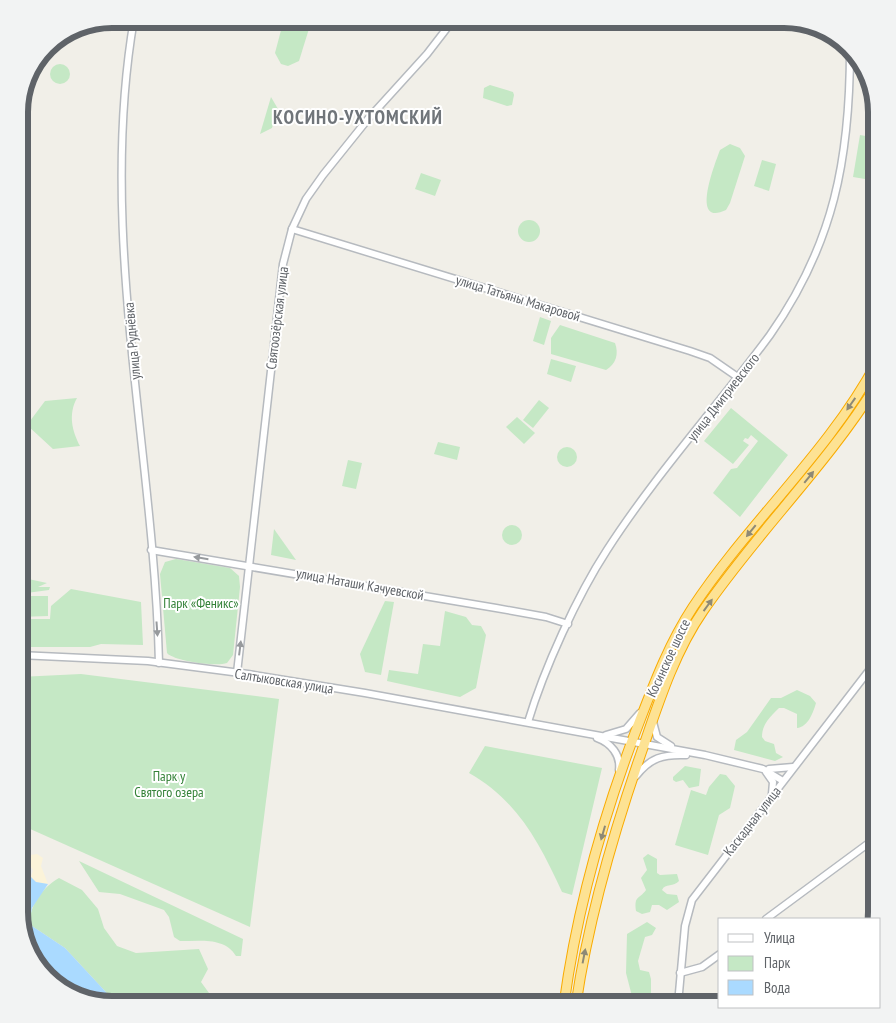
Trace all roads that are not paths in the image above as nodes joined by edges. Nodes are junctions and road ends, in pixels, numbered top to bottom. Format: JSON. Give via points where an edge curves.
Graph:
{"nodes":[{"id":1,"x":133,"y":28,"type":"edge"},
{"id":2,"x":447,"y":28,"type":"edge"},
{"id":3,"x":850,"y":59,"type":"edge"},
{"id":4,"x":292,"y":229,"type":"junction"},
{"id":5,"x":868,"y":376,"type":"edge"},
{"id":6,"x":739,"y":378,"type":"junction"},
{"id":7,"x":868,"y":397,"type":"edge"},
{"id":8,"x":151,"y":550,"type":"junction"},
{"id":9,"x":249,"y":565,"type":"junction"},
{"id":10,"x":568,"y":624,"type":"junction"},
{"id":11,"x":28,"y":656,"type":"edge"},
{"id":12,"x":159,"y":663,"type":"junction"},
{"id":13,"x":868,"y":672,"type":"edge"},
{"id":14,"x":237,"y":673,"type":"junction"},
{"id":15,"x":646,"y":704,"type":"junction"},
{"id":16,"x":652,"y":720,"type":"junction"},
{"id":17,"x":528,"y":722,"type":"junction"},
{"id":18,"x":597,"y":736,"type":"junction"},
{"id":19,"x":631,"y":743,"type":"junction"},
{"id":20,"x":643,"y":746,"type":"junction"},
{"id":21,"x":686,"y":753,"type":"junction"},
{"id":22,"x":794,"y":767,"type":"junction"},
{"id":23,"x":763,"y":769,"type":"junction"},
{"id":24,"x":783,"y":781,"type":"junction"},
{"id":25,"x":616,"y":786,"type":"junction"},
{"id":26,"x":628,"y":790,"type":"junction"},
{"id":27,"x":772,"y":796,"type":"junction"},
{"id":28,"x":868,"y":843,"type":"edge"},
{"id":29,"x":767,"y":918,"type":"edge"},
{"id":30,"x":718,"y":955,"type":"edge"},
{"id":31,"x":680,"y":973,"type":"junction"},
{"id":32,"x":566,"y":996,"type":"edge"},
{"id":33,"x":578,"y":996,"type":"edge"},
{"id":34,"x":679,"y":996,"type":"edge"}],
"edges":[{"from":1,"to":8,"type":"street","name":"улица Руднёвка","via":[[125,87],[121,192],[126,289]]},
{"from":2,"to":4,"type":"street","name":"Святоозёрская улица","via":[[330,164],[306,199]]},
{"from":3,"to":6,"type":"street","name":"улица Дмитриевского","via":[[844,158],[824,232],[794,300]]},
{"from":4,"to":6,"type":"street","name":"улица Татьяны Макаровой","via":[[690,351],[710,358]]},
{"from":4,"to":9,"type":"street","name":"Святоозёрская улица","via":[[283,264]]},
{"from":5,"to":15,"type":"highway","name":"Косинское шоссе","one_way":true,"via":[[842,417],[693,606]]},
{"from":6,"to":10,"type":"street","name":"улица Дмитриевского","via":[[615,537]]},
{"from":16,"to":7,"type":"highway","name":"Косинское шоссе","one_way":true,"via":[[674,665],[703,611],[840,438]]},
{"from":9,"to":8,"type":"street","name":"улица Наташи Качуевской","one_way":true},
{"from":8,"to":12,"type":"street","name":"улица Руднёвка","one_way":true},
{"from":9,"to":10,"type":"street","name":"улица Наташи Качуевской","via":[[546,617]]},
{"from":14,"to":9,"type":"street","name":"Святоозёрская улица","one_way":true},
{"from":10,"to":17,"type":"street","name":"улица Дмитриевского"},
{"from":11,"to":12,"type":"street","name":"Салтыковская улица"},
{"from":12,"to":14,"type":"street","name":"Салтыковская улица"},
{"from":13,"to":22,"type":"street","name":"Каскадная улица"},
{"from":14,"to":17,"type":"street","name":"Салтыковская улица"},
{"from":15,"to":18,"type":"street","via":[[626,729]]},
{"from":15,"to":19,"type":"highway","name":"Косинское шоссе"},
{"from":16,"to":20,"type":"highway","name":"Косинское шоссе"},
{"from":16,"to":21,"type":"street","via":[[661,741]]},
{"from":17,"to":18,"type":"street","name":"Салтыковская улица"},
{"from":18,"to":19,"type":"street","name":"Салтыковская улица"},
{"from":18,"to":25,"type":"street","via":[[617,753],[620,765]]},
{"from":19,"to":20,"type":"street","name":"Салтыковская улица"},
{"from":19,"to":25,"type":"highway","name":"Косинское шоссе"},
{"from":20,"to":21,"type":"street","name":"Салтыковская улица"},
{"from":20,"to":26,"type":"highway","name":"Косинское шоссе"},
{"from":21,"to":23,"type":"street","name":"Салтыковская улица"},
{"from":21,"to":26,"type":"street","via":[[651,760],[635,776]]},
{"from":22,"to":23,"type":"street"},
{"from":22,"to":24,"type":"street","name":"Каскадная улица"},
{"from":23,"to":24,"type":"street","name":"Салтыковская улица"},
{"from":23,"to":27,"type":"street","via":[[773,782]]},
{"from":24,"to":27,"type":"street","name":"Каскадная улица"},
{"from":25,"to":32,"type":"highway","name":"Косинское шоссе","one_way":true,"via":[[584,906]]},
{"from":33,"to":26,"type":"highway","name":"Косинское шоссе","one_way":true,"via":[[594,911]]},
{"from":27,"to":31,"type":"street","name":"Каскадная улица","via":[[692,900],[685,926]]},
{"from":28,"to":29,"type":"street"},
{"from":30,"to":31,"type":"street","via":[[702,967]]},
{"from":31,"to":34,"type":"street","name":"Каскадная улица"}]}
